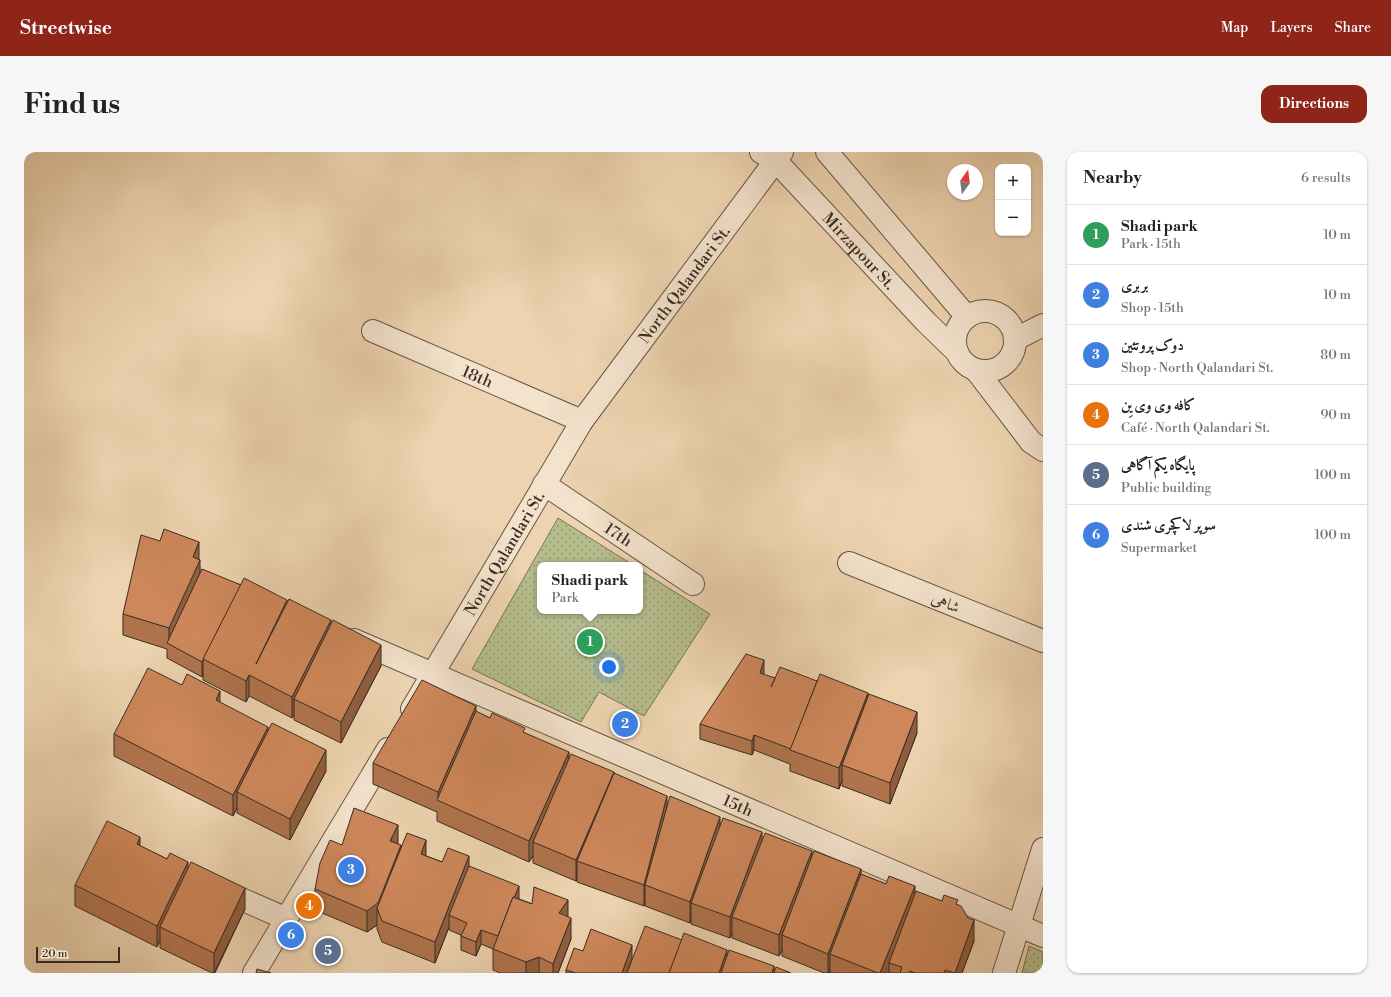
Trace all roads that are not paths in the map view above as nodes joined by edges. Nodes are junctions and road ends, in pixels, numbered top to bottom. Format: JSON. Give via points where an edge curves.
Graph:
{"nodes":[{"id":1,"x":827,"y":152,"type":"edge"},
{"id":2,"x":773,"y":155,"type":"edge"},
{"id":3,"x":967,"y":317,"type":"junction"},
{"id":4,"x":1043,"y":325,"type":"edge"},
{"id":5,"x":373,"y":331,"type":"dead end"},
{"id":6,"x":1016,"y":339,"type":"junction"},
{"id":7,"x":956,"y":352,"type":"junction"},
{"id":8,"x":976,"y":370,"type":"junction"},
{"id":9,"x":582,"y":421,"type":"junction"},
{"id":10,"x":1043,"y":450,"type":"edge"},
{"id":11,"x":544,"y":484,"type":"junction"},
{"id":12,"x":849,"y":563,"type":"dead end"},
{"id":13,"x":693,"y":584,"type":"dead end"},
{"id":14,"x":333,"y":631,"type":"edge"},
{"id":15,"x":1043,"y":641,"type":"edge"},
{"id":16,"x":433,"y":674,"type":"junction"},
{"id":17,"x":1043,"y":849,"type":"edge"},
{"id":18,"x":201,"y":881,"type":"edge"},
{"id":19,"x":287,"y":919,"type":"junction"},
{"id":20,"x":1018,"y":926,"type":"junction"},
{"id":21,"x":1043,"y":936,"type":"edge"},
{"id":22,"x":254,"y":973,"type":"edge"},
{"id":23,"x":1004,"y":973,"type":"edge"}],
"edges":[{"from":1,"to":3,"type":"street"},
{"from":2,"to":7,"type":"street","name":"Mirzapour St."},
{"from":2,"to":9,"type":"street","name":"North Qalandari St."},
{"from":3,"to":6,"type":"street","via":[[975,312],[994,312],[1009,322]]},
{"from":3,"to":7,"type":"street","via":[[956,332]]},
{"from":4,"to":6,"type":"street"},
{"from":5,"to":9,"type":"street","name":"18th"},
{"from":6,"to":8,"type":"street","via":[[1015,349],[1004,365],[995,370]]},
{"from":7,"to":8,"type":"street","via":[[968,366]]},
{"from":8,"to":10,"type":"street","via":[[1031,442]]},
{"from":9,"to":11,"type":"street","name":"North Qalandari St."},
{"from":11,"to":13,"type":"street","name":"17th"},
{"from":11,"to":16,"type":"street","name":"North Qalandari St."},
{"from":12,"to":15,"type":"street","name":"شاهی"},
{"from":14,"to":16,"type":"street","name":"15th"},
{"from":16,"to":19,"type":"street","name":"North Qalandari St."},
{"from":16,"to":20,"type":"street","name":"15th"},
{"from":17,"to":20,"type":"street"},
{"from":18,"to":19,"type":"street"},
{"from":19,"to":22,"type":"street","name":"North Qalandari St."},
{"from":20,"to":21,"type":"street","name":"15th"},
{"from":20,"to":23,"type":"street"}]}
